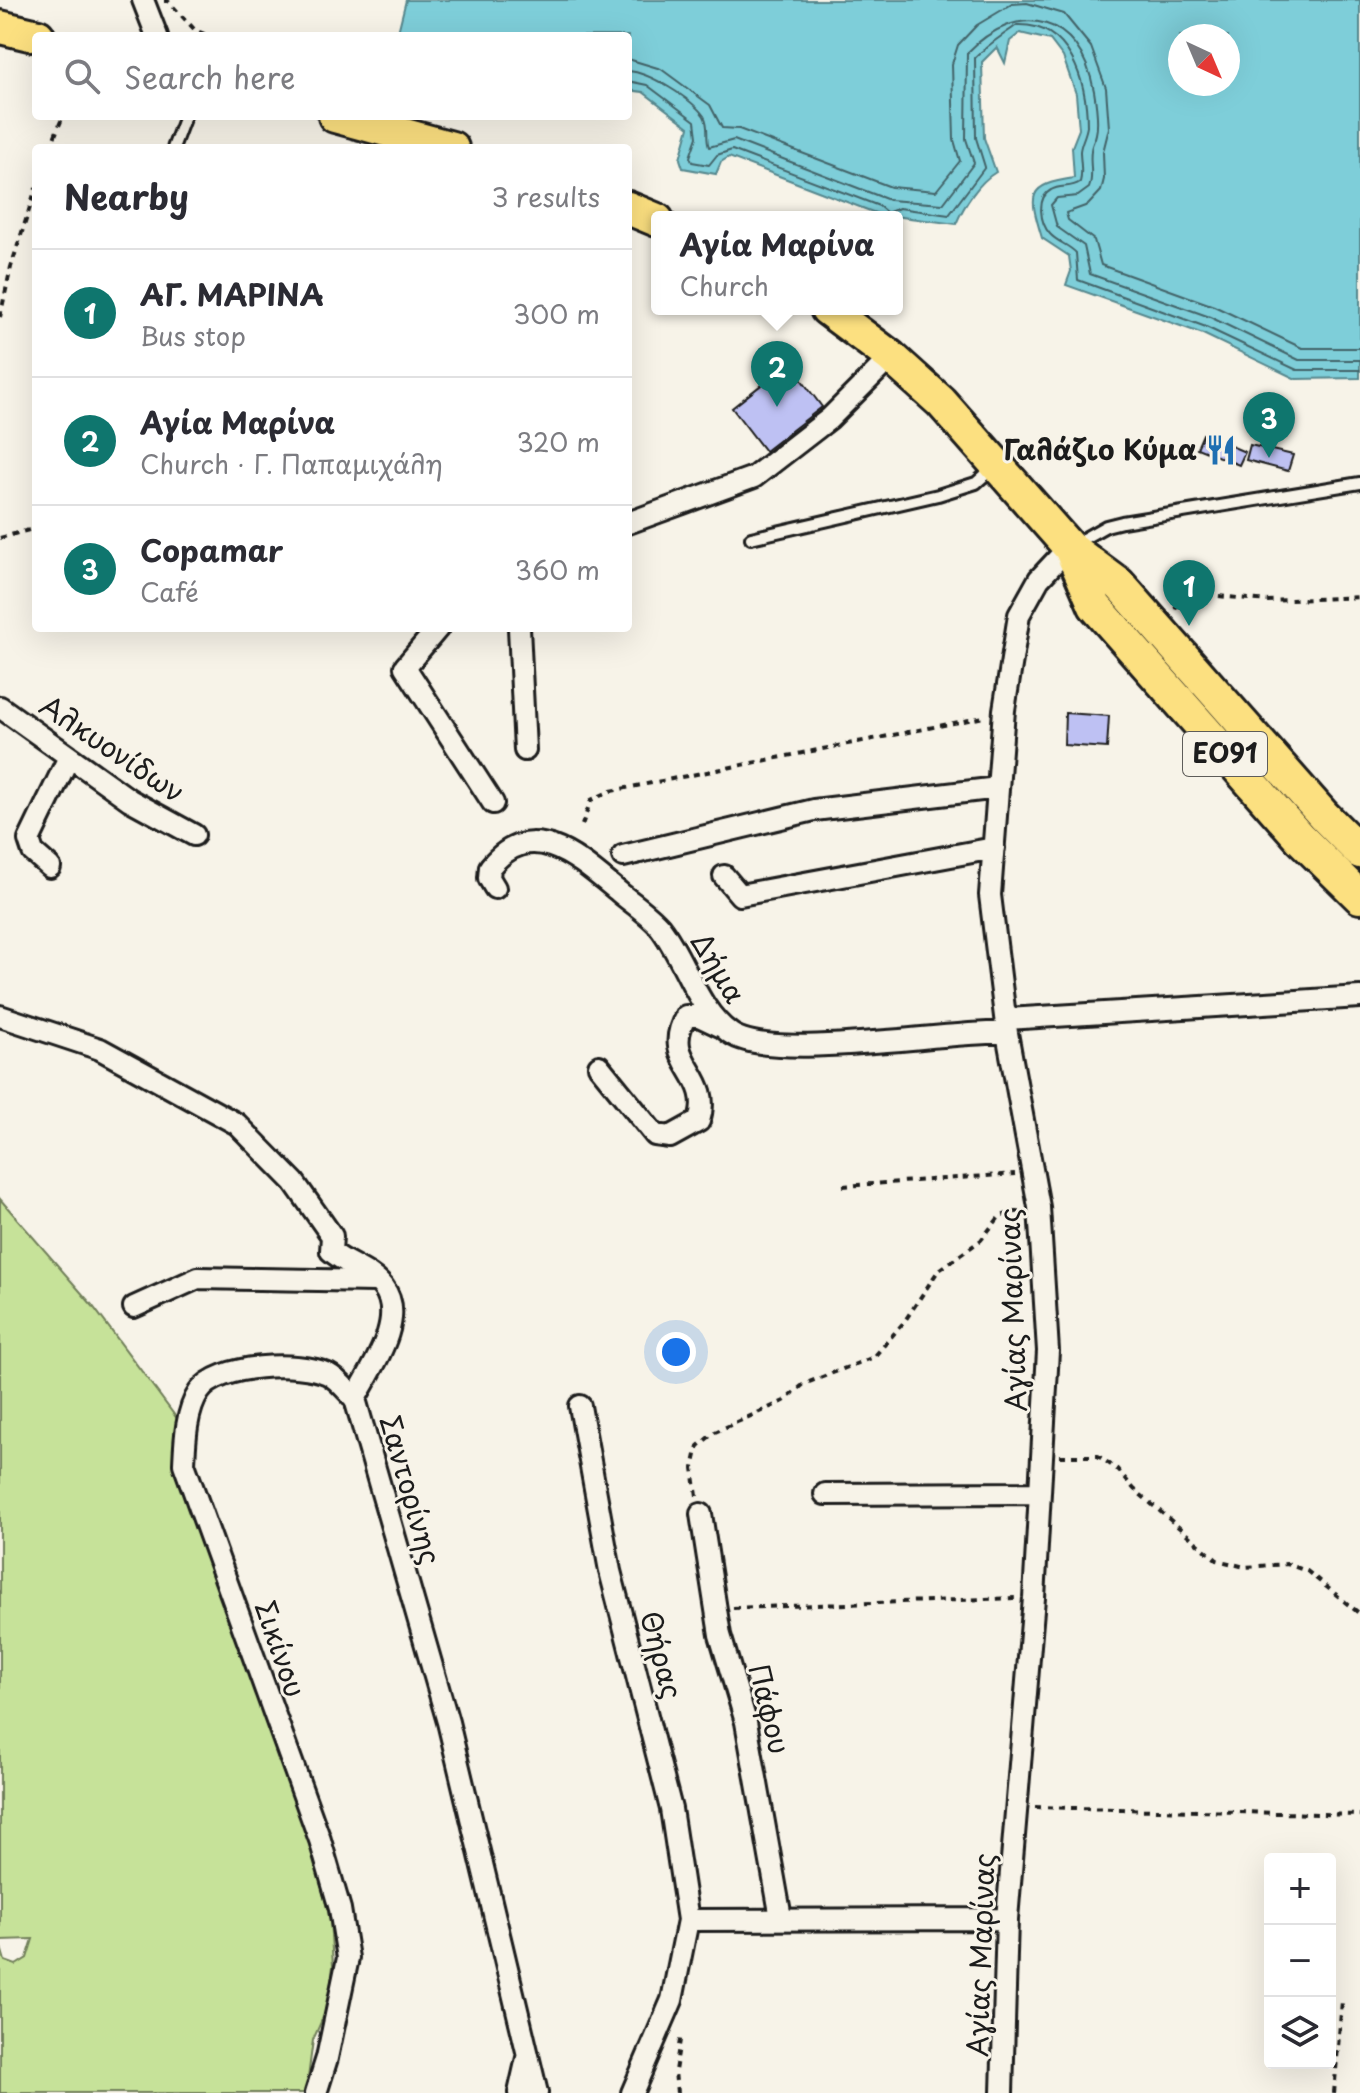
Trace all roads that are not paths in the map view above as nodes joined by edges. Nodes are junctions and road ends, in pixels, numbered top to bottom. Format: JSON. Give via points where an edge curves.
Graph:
{"nodes":[{"id":1,"x":145,"y":2,"type":"edge"},
{"id":2,"x":0,"y":27,"type":"edge"},
{"id":3,"x":156,"y":32,"type":"edge"},
{"id":4,"x":32,"y":35,"type":"edge"},
{"id":5,"x":184,"y":120,"type":"edge"},
{"id":6,"x":350,"y":120,"type":"edge"},
{"id":7,"x":174,"y":144,"type":"edge"},
{"id":8,"x":437,"y":144,"type":"edge"},
{"id":9,"x":632,"y":210,"type":"edge"},
{"id":10,"x":651,"y":218,"type":"edge"},
{"id":11,"x":835,"y":315,"type":"edge"},
{"id":12,"x":891,"y":357,"type":"junction"},
{"id":13,"x":997,"y":463,"type":"junction"},
{"id":14,"x":1360,"y":483,"type":"edge"},
{"id":15,"x":632,"y":522,"type":"edge"},
{"id":16,"x":751,"y":538,"type":"dead end"},
{"id":17,"x":1069,"y":547,"type":"junction"},
{"id":18,"x":435,"y":632,"type":"edge"},
{"id":19,"x":519,"y":632,"type":"edge"},
{"id":20,"x":0,"y":707,"type":"edge"},
{"id":21,"x":525,"y":750,"type":"dead end"},
{"id":22,"x":69,"y":757,"type":"junction"},
{"id":23,"x":998,"y":788,"type":"junction"},
{"id":24,"x":493,"y":803,"type":"dead end"},
{"id":25,"x":194,"y":835,"type":"dead end"},
{"id":26,"x":994,"y":848,"type":"junction"},
{"id":27,"x":1360,"y":852,"type":"edge"},
{"id":28,"x":623,"y":856,"type":"dead end"},
{"id":29,"x":50,"y":867,"type":"dead end"},
{"id":30,"x":724,"y":876,"type":"dead end"},
{"id":31,"x":495,"y":888,"type":"dead end"},
{"id":32,"x":1360,"y":897,"type":"edge"},
{"id":33,"x":1360,"y":997,"type":"edge"},
{"id":34,"x":0,"y":1016,"type":"edge"},
{"id":35,"x":720,"y":1026,"type":"junction"},
{"id":36,"x":1007,"y":1026,"type":"junction"},
{"id":37,"x":599,"y":1066,"type":"dead end"},
{"id":38,"x":375,"y":1281,"type":"junction"},
{"id":39,"x":134,"y":1307,"type":"dead end"},
{"id":40,"x":355,"y":1399,"type":"junction"},
{"id":41,"x":580,"y":1406,"type":"dead end"},
{"id":42,"x":1040,"y":1493,"type":"junction"},
{"id":43,"x":825,"y":1494,"type":"dead end"},
{"id":44,"x":701,"y":1514,"type":"road end"},
{"id":45,"x":781,"y":1918,"type":"junction"},
{"id":46,"x":1007,"y":1919,"type":"junction"},
{"id":47,"x":688,"y":1920,"type":"junction"},
{"id":48,"x":529,"y":2050,"type":"junction"},
{"id":49,"x":316,"y":2093,"type":"edge"},
{"id":50,"x":519,"y":2093,"type":"edge"},
{"id":51,"x":537,"y":2093,"type":"edge"},
{"id":52,"x":632,"y":2093,"type":"edge"},
{"id":53,"x":1002,"y":2093,"type":"edge"}],
"edges":[{"from":1,"to":3,"type":"street"},
{"from":2,"to":4,"type":"main road"},
{"from":5,"to":7,"type":"lane"},
{"from":6,"to":8,"type":"main road"},
{"from":9,"to":10,"type":"main road"},
{"from":11,"to":12,"type":"main road","number":"ΕΟ91"},
{"from":12,"to":13,"type":"main road","number":"ΕΟ91"},
{"from":12,"to":15,"type":"street","via":[[829,419],[754,477]]},
{"from":13,"to":16,"type":"lane","via":[[976,483],[938,495]]},
{"from":13,"to":17,"type":"main road","number":"ΕΟ91"},
{"from":14,"to":17,"type":"lane","via":[[1122,522]]},
{"from":17,"to":23,"type":"street","name":"Αγίας Μαρίνας","via":[[1039,579],[1019,615]]},
{"from":17,"to":27,"type":"main road","number":"ΕΟ91","via":[[1119,584]]},
{"from":17,"to":32,"type":"main road","number":"ΕΟ91","via":[[1095,606],[1279,815]]},
{"from":18,"to":24,"type":"street","via":[[405,667]]},
{"from":19,"to":21,"type":"street"},
{"from":20,"to":22,"type":"street","name":"Αλκυονίδων"},
{"from":22,"to":25,"type":"street","name":"Αλκυονίδων","via":[[130,800]]},
{"from":22,"to":29,"type":"street","via":[[29,840],[33,852]]},
{"from":23,"to":26,"type":"street","name":"Αγίας Μαρίνας"},
{"from":23,"to":28,"type":"street","via":[[814,810]]},
{"from":26,"to":30,"type":"street","via":[[740,895]]},
{"from":26,"to":36,"type":"street","name":"Αγίας Μαρίνας","via":[[990,895]]},
{"from":31,"to":35,"type":"street","name":"Δήμα","via":[[490,867],[510,849],[550,845],[579,859],[659,925]]},
{"from":33,"to":36,"type":"street","name":"Δήμα"},
{"from":34,"to":38,"type":"street","via":[[100,1049],[237,1124],[294,1182],[332,1236],[331,1251]]},
{"from":35,"to":36,"type":"street","name":"Δήμα","via":[[758,1045]]},
{"from":35,"to":37,"type":"street","via":[[686,1016],[679,1028],[677,1048],[705,1103],[699,1121],[670,1137],[655,1135]]},
{"from":36,"to":42,"type":"street","name":"Αγίας Μαρίνας","via":[[1039,1207],[1048,1351]]},
{"from":38,"to":39,"type":"street","via":[[198,1278]]},
{"from":38,"to":40,"type":"street","name":"Σαντορίνης","via":[[389,1300],[386,1341]]},
{"from":40,"to":48,"type":"street","name":"Σαντορίνης","via":[[448,1722]]},
{"from":40,"to":49,"type":"street","name":"Σικίνου","via":[[330,1374],[305,1367],[244,1369],[200,1390],[185,1437],[184,1464],[340,1909],[348,1958]]},
{"from":41,"to":47,"type":"street","name":"Θήρας","via":[[610,1571],[671,1809]]},
{"from":42,"to":43,"type":"street"},
{"from":42,"to":46,"type":"street","name":"Αγίας Μαρίνας"},
{"from":44,"to":45,"type":"street","name":"Πάφου","via":[[720,1635],[746,1722]]},
{"from":45,"to":46,"type":"street"},
{"from":45,"to":47,"type":"street"},
{"from":46,"to":53,"type":"street","name":"Αγίας Μαρίνας"},
{"from":47,"to":52,"type":"street","via":[[672,2000]]},
{"from":48,"to":50,"type":"street"},
{"from":48,"to":51,"type":"street","name":"Σαντορίνης"}]}
